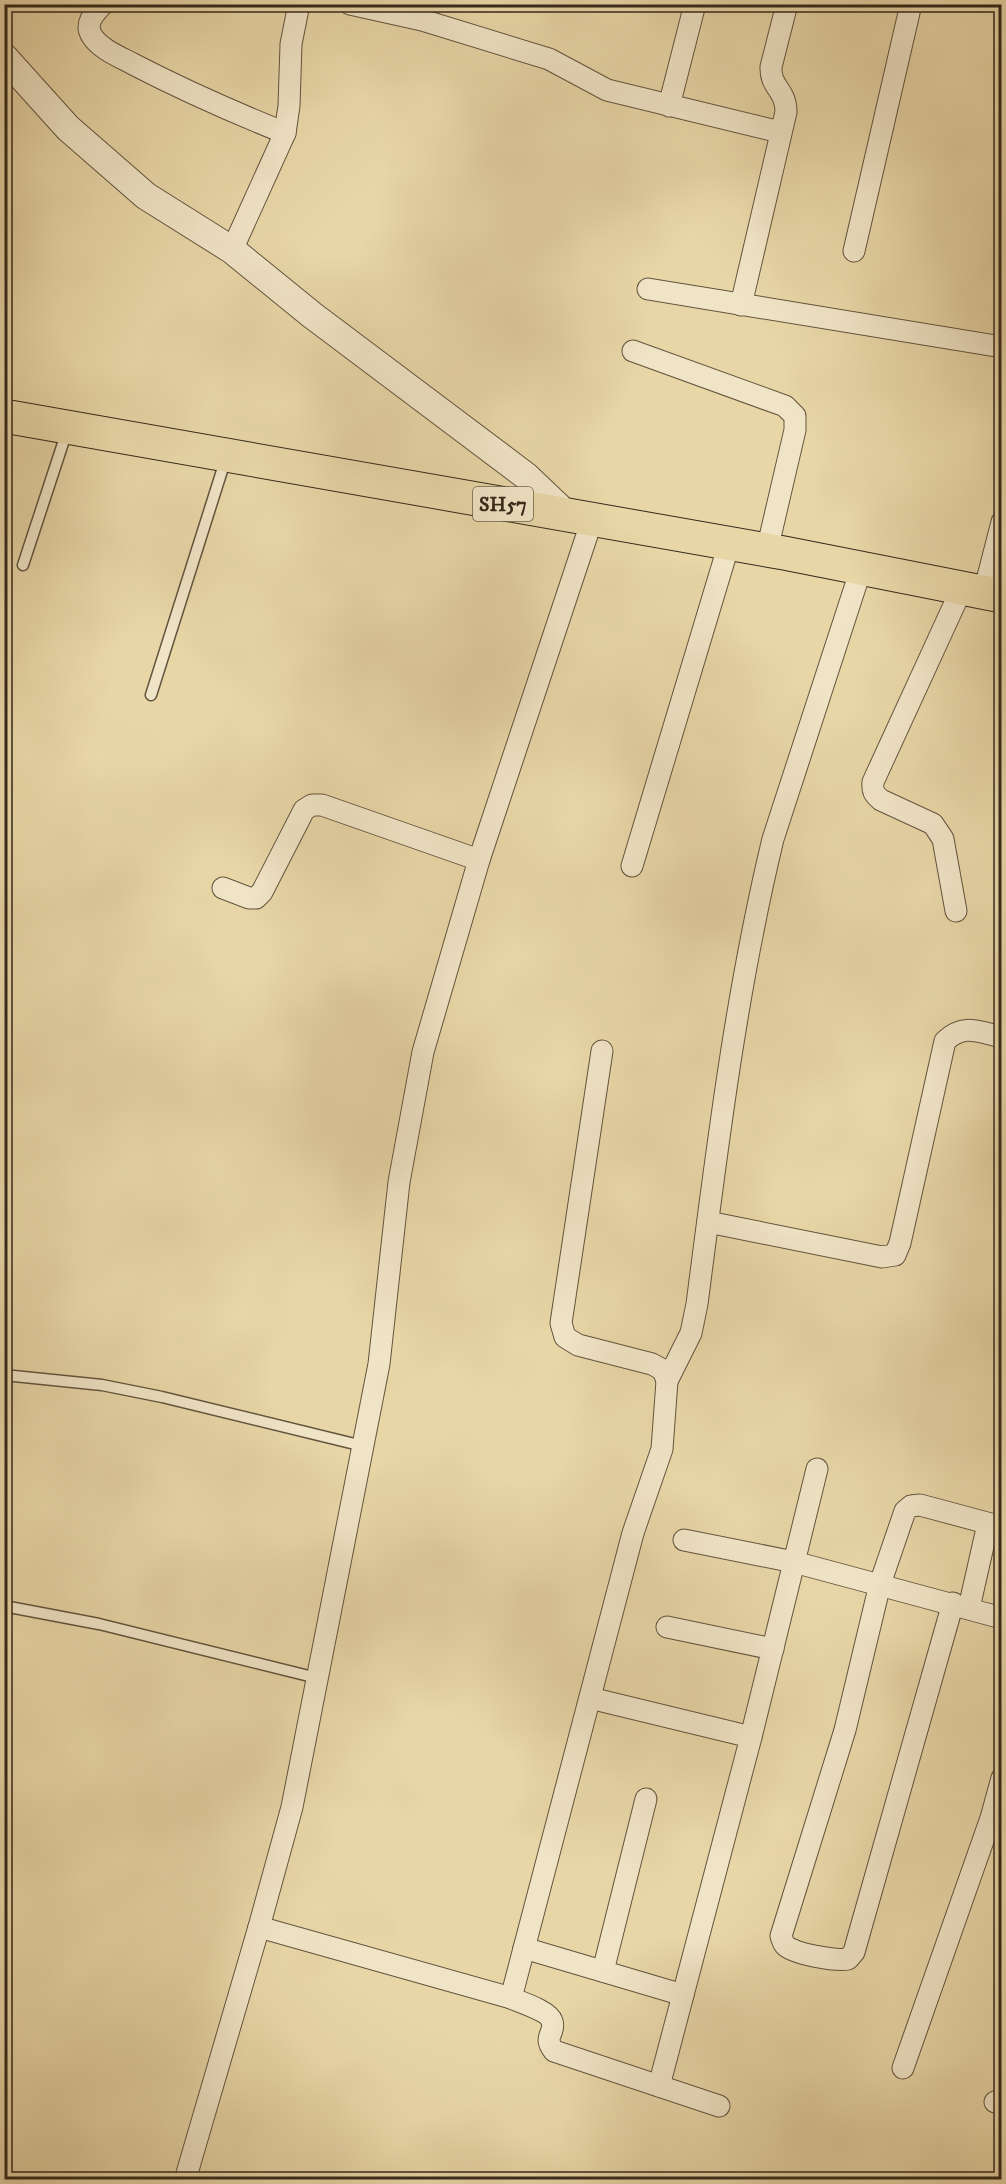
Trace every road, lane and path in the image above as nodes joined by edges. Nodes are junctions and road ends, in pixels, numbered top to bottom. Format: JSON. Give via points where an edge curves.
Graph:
{"nodes":[{"id":1,"x":103,"y":4,"type":"edge"},
{"id":2,"x":299,"y":4,"type":"edge"},
{"id":3,"x":350,"y":4,"type":"edge"},
{"id":4,"x":695,"y":4,"type":"edge"},
{"id":5,"x":786,"y":4,"type":"edge"},
{"id":6,"x":911,"y":4,"type":"edge"},
{"id":7,"x":4,"y":57,"type":"edge"},
{"id":8,"x":669,"y":106,"type":"junction"},
{"id":9,"x":780,"y":132,"type":"junction"},
{"id":10,"x":285,"y":133,"type":"junction"},
{"id":11,"x":232,"y":250,"type":"junction"},
{"id":12,"x":854,"y":251,"type":"dead end"},
{"id":13,"x":648,"y":289,"type":"dead end"},
{"id":14,"x":741,"y":304,"type":"junction"},
{"id":15,"x":1002,"y":347,"type":"edge"},
{"id":16,"x":633,"y":351,"type":"dead end"},
{"id":17,"x":4,"y":416,"type":"edge"},
{"id":18,"x":68,"y":427,"type":"junction"},
{"id":19,"x":226,"y":455,"type":"junction"},
{"id":20,"x":579,"y":517,"type":"junction"},
{"id":21,"x":1002,"y":522,"type":"edge"},
{"id":22,"x":729,"y":544,"type":"junction"},
{"id":23,"x":767,"y":550,"type":"junction"},
{"id":24,"x":23,"y":565,"type":"dead end"},
{"id":25,"x":861,"y":568,"type":"junction"},
{"id":26,"x":982,"y":592,"type":"edge"},
{"id":27,"x":151,"y":695,"type":"dead end"},
{"id":28,"x":479,"y":860,"type":"junction"},
{"id":29,"x":632,"y":866,"type":"dead end"},
{"id":30,"x":223,"y":888,"type":"dead end"},
{"id":31,"x":956,"y":911,"type":"dead end"},
{"id":32,"x":1002,"y":1037,"type":"edge"},
{"id":33,"x":602,"y":1051,"type":"dead end"},
{"id":34,"x":708,"y":1222,"type":"junction"},
{"id":35,"x":4,"y":1375,"type":"edge"},
{"id":36,"x":667,"y":1382,"type":"junction"},
{"id":37,"x":363,"y":1446,"type":"junction"},
{"id":38,"x":817,"y":1469,"type":"dead end"},
{"id":39,"x":995,"y":1526,"type":"edge"},
{"id":40,"x":684,"y":1540,"type":"dead end"},
{"id":41,"x":794,"y":1562,"type":"junction"},
{"id":42,"x":880,"y":1584,"type":"junction"},
{"id":43,"x":4,"y":1606,"type":"edge"},
{"id":44,"x":961,"y":1606,"type":"junction"},
{"id":45,"x":1002,"y":1618,"type":"edge"},
{"id":46,"x":668,"y":1627,"type":"dead end"},
{"id":47,"x":772,"y":1649,"type":"junction"},
{"id":48,"x":317,"y":1678,"type":"junction"},
{"id":49,"x":590,"y":1698,"type":"junction"},
{"id":50,"x":751,"y":1737,"type":"junction"},
{"id":51,"x":1002,"y":1778,"type":"edge"},
{"id":52,"x":646,"y":1799,"type":"dead end"},
{"id":53,"x":259,"y":1927,"type":"junction"},
{"id":54,"x":524,"y":1948,"type":"junction"},
{"id":55,"x":603,"y":1971,"type":"junction"},
{"id":56,"x":683,"y":1995,"type":"junction"},
{"id":57,"x":511,"y":1998,"type":"junction"},
{"id":58,"x":903,"y":2068,"type":"dead end"},
{"id":59,"x":658,"y":2086,"type":"junction"},
{"id":60,"x":719,"y":2106,"type":"dead end"},
{"id":61,"x":185,"y":2180,"type":"edge"}],
"edges":[{"from":1,"to":10,"type":"street","via":[[89,25],[91,35],[105,48],[178,87]]},
{"from":2,"to":10,"type":"street","via":[[291,44]]},
{"from":3,"to":8,"type":"street","via":[[422,20],[549,59],[607,90]]},
{"from":4,"to":8,"type":"street"},
{"from":5,"to":9,"type":"street","via":[[771,67],[773,83],[786,102]]},
{"from":6,"to":12,"type":"street"},
{"from":7,"to":11,"type":"street","via":[[68,128],[111,167],[146,196]]},
{"from":8,"to":9,"type":"street"},
{"from":9,"to":14,"type":"street"},
{"from":10,"to":11,"type":"street"},
{"from":11,"to":20,"type":"street"},
{"from":13,"to":14,"type":"street"},
{"from":14,"to":15,"type":"street"},
{"from":16,"to":23,"type":"street","via":[[785,406],[795,416]]},
{"from":17,"to":18,"type":"main road","number":"SH57"},
{"from":18,"to":19,"type":"main road","number":"SH57"},
{"from":18,"to":24,"type":"lane"},
{"from":19,"to":20,"type":"main road","number":"SH57"},
{"from":19,"to":27,"type":"lane"},
{"from":20,"to":22,"type":"main road","number":"SH57"},
{"from":20,"to":28,"type":"street"},
{"from":21,"to":26,"type":"street"},
{"from":22,"to":23,"type":"main road","number":"SH57"},
{"from":22,"to":29,"type":"street"},
{"from":23,"to":25,"type":"main road","number":"SH57"},
{"from":25,"to":26,"type":"main road","number":"SH57"},
{"from":25,"to":34,"type":"street","via":[[773,839],[727,1073]]},
{"from":26,"to":31,"type":"street","via":[[873,782],[874,794],[881,800],[939,830]]},
{"from":28,"to":30,"type":"street","via":[[322,805],[312,805],[304,810],[256,898]]},
{"from":28,"to":37,"type":"street","via":[[421,1062],[399,1182],[380,1364]]},
{"from":32,"to":34,"type":"street","via":[[968,1029],[955,1032],[945,1041],[896,1255],[882,1257]]},
{"from":33,"to":36,"type":"street","via":[[561,1323],[565,1337],[578,1345],[652,1364],[663,1370]]},
{"from":34,"to":36,"type":"street","via":[[691,1333]]},
{"from":35,"to":37,"type":"lane","via":[[162,1396]]},
{"from":36,"to":49,"type":"street","via":[[662,1449],[633,1533]]},
{"from":37,"to":48,"type":"street"},
{"from":38,"to":41,"type":"street"},
{"from":39,"to":42,"type":"street","via":[[920,1505],[910,1506]]},
{"from":39,"to":44,"type":"street"},
{"from":40,"to":41,"type":"street"},
{"from":41,"to":42,"type":"street"},
{"from":41,"to":47,"type":"street"},
{"from":42,"to":44,"type":"street"},
{"from":42,"to":44,"type":"street","via":[[845,1730],[781,1936],[792,1950],[839,1960],[848,1959],[854,1952]]},
{"from":43,"to":48,"type":"lane","via":[[99,1624]]},
{"from":44,"to":45,"type":"street"},
{"from":46,"to":47,"type":"street"},
{"from":47,"to":50,"type":"street"},
{"from":48,"to":53,"type":"street","via":[[292,1806]]},
{"from":49,"to":50,"type":"street"},
{"from":49,"to":54,"type":"street"},
{"from":50,"to":56,"type":"street"},
{"from":51,"to":58,"type":"street"},
{"from":52,"to":55,"type":"street"},
{"from":53,"to":57,"type":"street"},
{"from":53,"to":61,"type":"street"},
{"from":54,"to":55,"type":"street"},
{"from":54,"to":57,"type":"street"},
{"from":55,"to":56,"type":"street"},
{"from":56,"to":59,"type":"street"},
{"from":57,"to":59,"type":"street","via":[[548,2014],[552,2020],[549,2045],[554,2051]]},
{"from":59,"to":60,"type":"street"}]}
